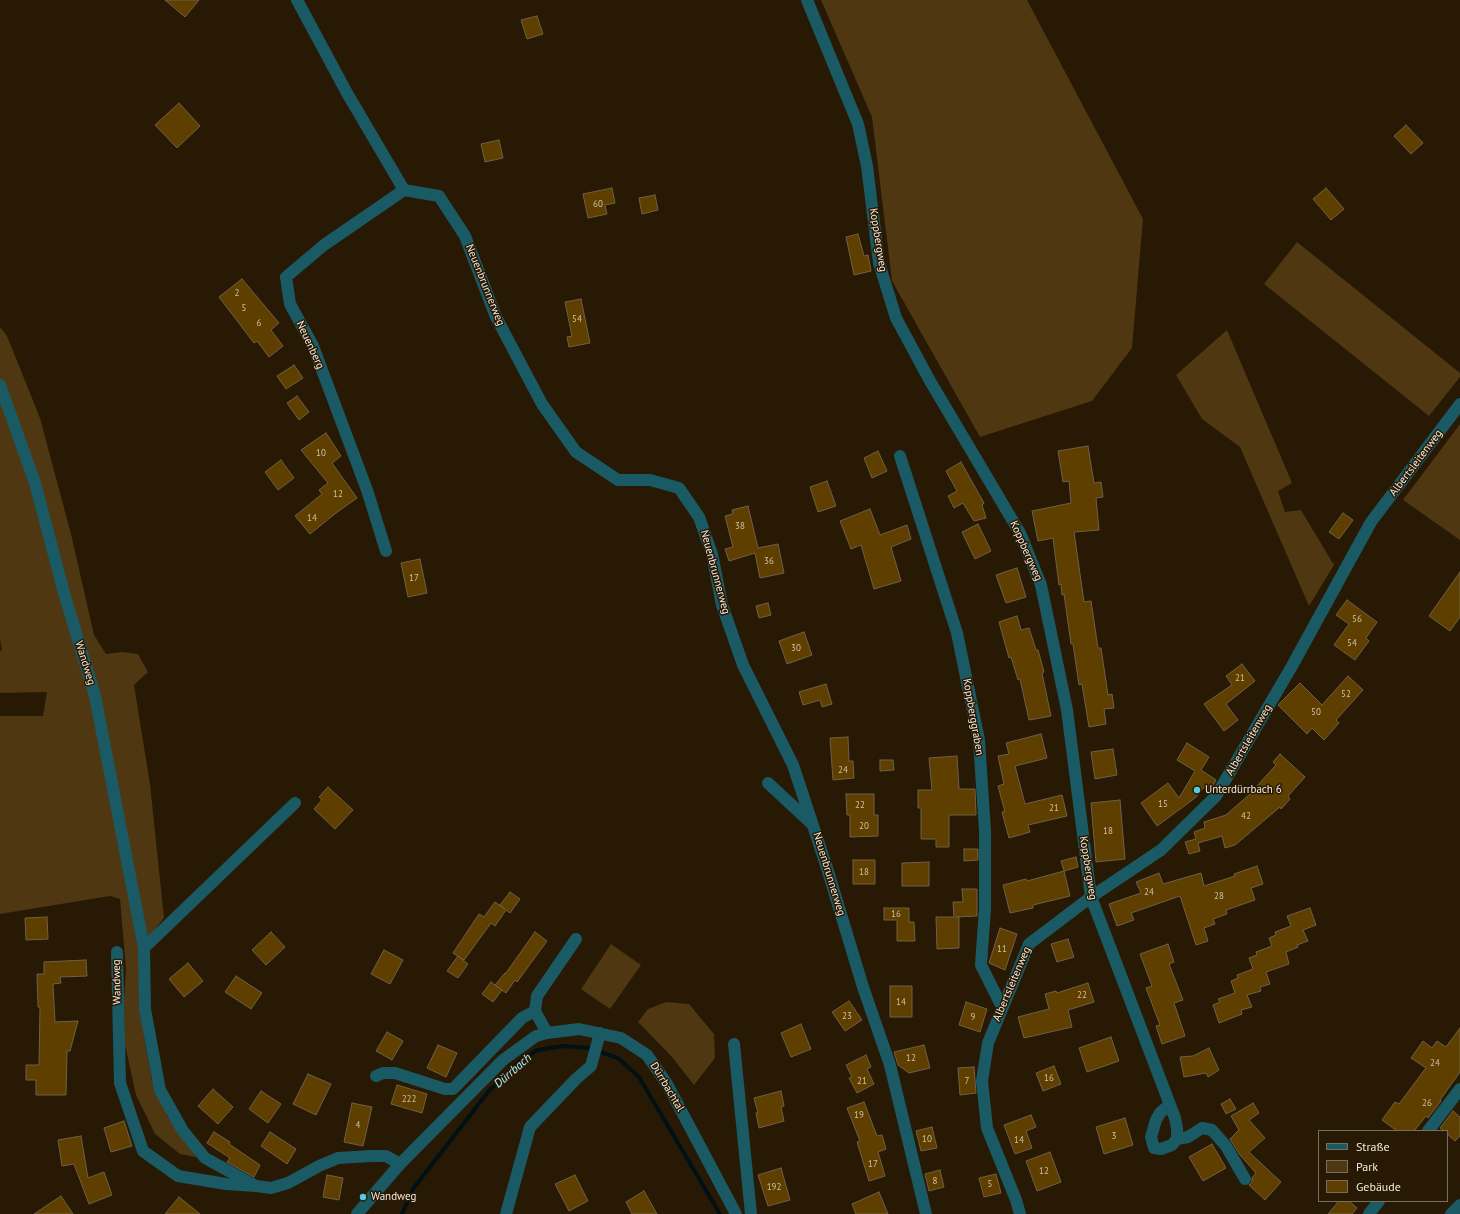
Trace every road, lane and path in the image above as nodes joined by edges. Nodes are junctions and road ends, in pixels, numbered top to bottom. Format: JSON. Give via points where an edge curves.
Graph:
{"nodes":[{"id":1,"x":297,"y":0,"type":"edge"},
{"id":2,"x":807,"y":0,"type":"edge"},
{"id":3,"x":404,"y":190,"type":"junction"},
{"id":4,"x":0,"y":386,"type":"edge"},
{"id":5,"x":1460,"y":404,"type":"edge"},
{"id":6,"x":900,"y":456,"type":"dead end"},
{"id":7,"x":386,"y":551,"type":"dead end"},
{"id":8,"x":768,"y":783,"type":"dead end"},
{"id":9,"x":295,"y":803,"type":"dead end"},
{"id":10,"x":813,"y":824,"type":"junction"},
{"id":11,"x":1091,"y":897,"type":"junction"},
{"id":12,"x":576,"y":939,"type":"dead end"},
{"id":13,"x":144,"y":948,"type":"junction"},
{"id":14,"x":116,"y":952,"type":"dead end"},
{"id":15,"x":1002,"y":1007,"type":"junction"},
{"id":16,"x":535,"y":1010,"type":"junction"},
{"id":17,"x":547,"y":1032,"type":"junction"},
{"id":18,"x":600,"y":1033,"type":"junction"},
{"id":19,"x":734,"y":1044,"type":"dead end"},
{"id":20,"x":376,"y":1076,"type":"dead end"},
{"id":21,"x":1460,"y":1089,"type":"edge"},
{"id":22,"x":1169,"y":1105,"type":"junction"},
{"id":23,"x":1429,"y":1130,"type":"edge"},
{"id":24,"x":1177,"y":1140,"type":"junction"},
{"id":25,"x":400,"y":1164,"type":"junction"},
{"id":26,"x":1245,"y":1178,"type":"dead end"},
{"id":27,"x":256,"y":1186,"type":"junction"},
{"id":28,"x":1378,"y":1202,"type":"edge"},
{"id":29,"x":1460,"y":1205,"type":"edge"},
{"id":30,"x":357,"y":1214,"type":"edge"},
{"id":31,"x":506,"y":1214,"type":"edge"},
{"id":32,"x":736,"y":1214,"type":"edge"},
{"id":33,"x":751,"y":1214,"type":"edge"},
{"id":34,"x":926,"y":1214,"type":"edge"},
{"id":35,"x":1020,"y":1214,"type":"edge"},
{"id":36,"x":1369,"y":1214,"type":"edge"},
{"id":37,"x":1451,"y":1214,"type":"edge"}],
"edges":[{"from":1,"to":3,"type":"street","via":[[347,93]]},
{"from":2,"to":11,"type":"street","name":"Koppbergweg","via":[[858,124],[867,166],[879,264],[896,318],[930,381],[1020,533],[1041,585],[1067,710]]},
{"from":3,"to":7,"type":"street","name":"Neuenberg","via":[[324,245],[286,277],[290,304],[313,346],[367,490]]},
{"from":3,"to":10,"type":"street","name":"Neuenbrunnerweg","via":[[439,196],[465,236],[496,318],[542,404],[576,452],[618,480],[650,480],[680,488],[699,517],[712,554],[722,605],[743,665],[793,765]]},
{"from":4,"to":13,"type":"street","name":"Wandweg","via":[[35,483],[95,696]]},
{"from":5,"to":11,"type":"street","name":"Albertsleitenweg","via":[[1371,522],[1292,666],[1216,796],[1161,850]]},
{"from":6,"to":15,"type":"street","name":"Koppberggraben","via":[[957,633],[979,740],[985,839],[982,966]]},
{"from":8,"to":10,"type":"street"},
{"from":9,"to":13,"type":"street"},
{"from":10,"to":34,"type":"street","name":"Neuenbrunnerweg","via":[[890,1065]]},
{"from":11,"to":15,"type":"street","name":"Albertsleitenweg","via":[[1029,944]]},
{"from":11,"to":22,"type":"street","name":"Koppbergweg"},
{"from":12,"to":16,"type":"street","via":[[536,996]]},
{"from":13,"to":27,"type":"street","name":"Wandweg","via":[[146,1009],[160,1090],[183,1131],[205,1158]]},
{"from":14,"to":27,"type":"street","name":"Wandweg","via":[[120,1083],[143,1151],[178,1176]]},
{"from":15,"to":35,"type":"street","name":"Albertsleitenweg","via":[[988,1043],[982,1081],[987,1128]]},
{"from":16,"to":17,"type":"street"},
{"from":16,"to":20,"type":"street","via":[[522,1018],[453,1090],[395,1073]]},
{"from":17,"to":18,"type":"street","name":"Dürrbachtal","via":[[579,1029]]},
{"from":17,"to":25,"type":"street","name":"Dürrbachtal","via":[[536,1036],[503,1060]]},
{"from":18,"to":31,"type":"street","via":[[591,1066],[530,1127]]},
{"from":18,"to":32,"type":"street","name":"Dürrbachtal","via":[[621,1038],[647,1055],[667,1084]]},
{"from":19,"to":33,"type":"street"},
{"from":21,"to":23,"type":"street"},
{"from":22,"to":24,"type":"street","name":"Koppbergweg","via":[[1178,1128]]},
{"from":22,"to":24,"type":"street","via":[[1160,1113],[1151,1136],[1154,1148],[1161,1149]]},
{"from":24,"to":26,"type":"street","via":[[1188,1137],[1202,1128],[1212,1130],[1226,1146]]},
{"from":25,"to":27,"type":"street","name":"Wandweg","via":[[386,1156],[338,1158],[288,1184],[271,1188]]},
{"from":25,"to":30,"type":"street","name":"Dürrbachtal"},
{"from":28,"to":36,"type":"street"},
{"from":29,"to":37,"type":"street"}]}
